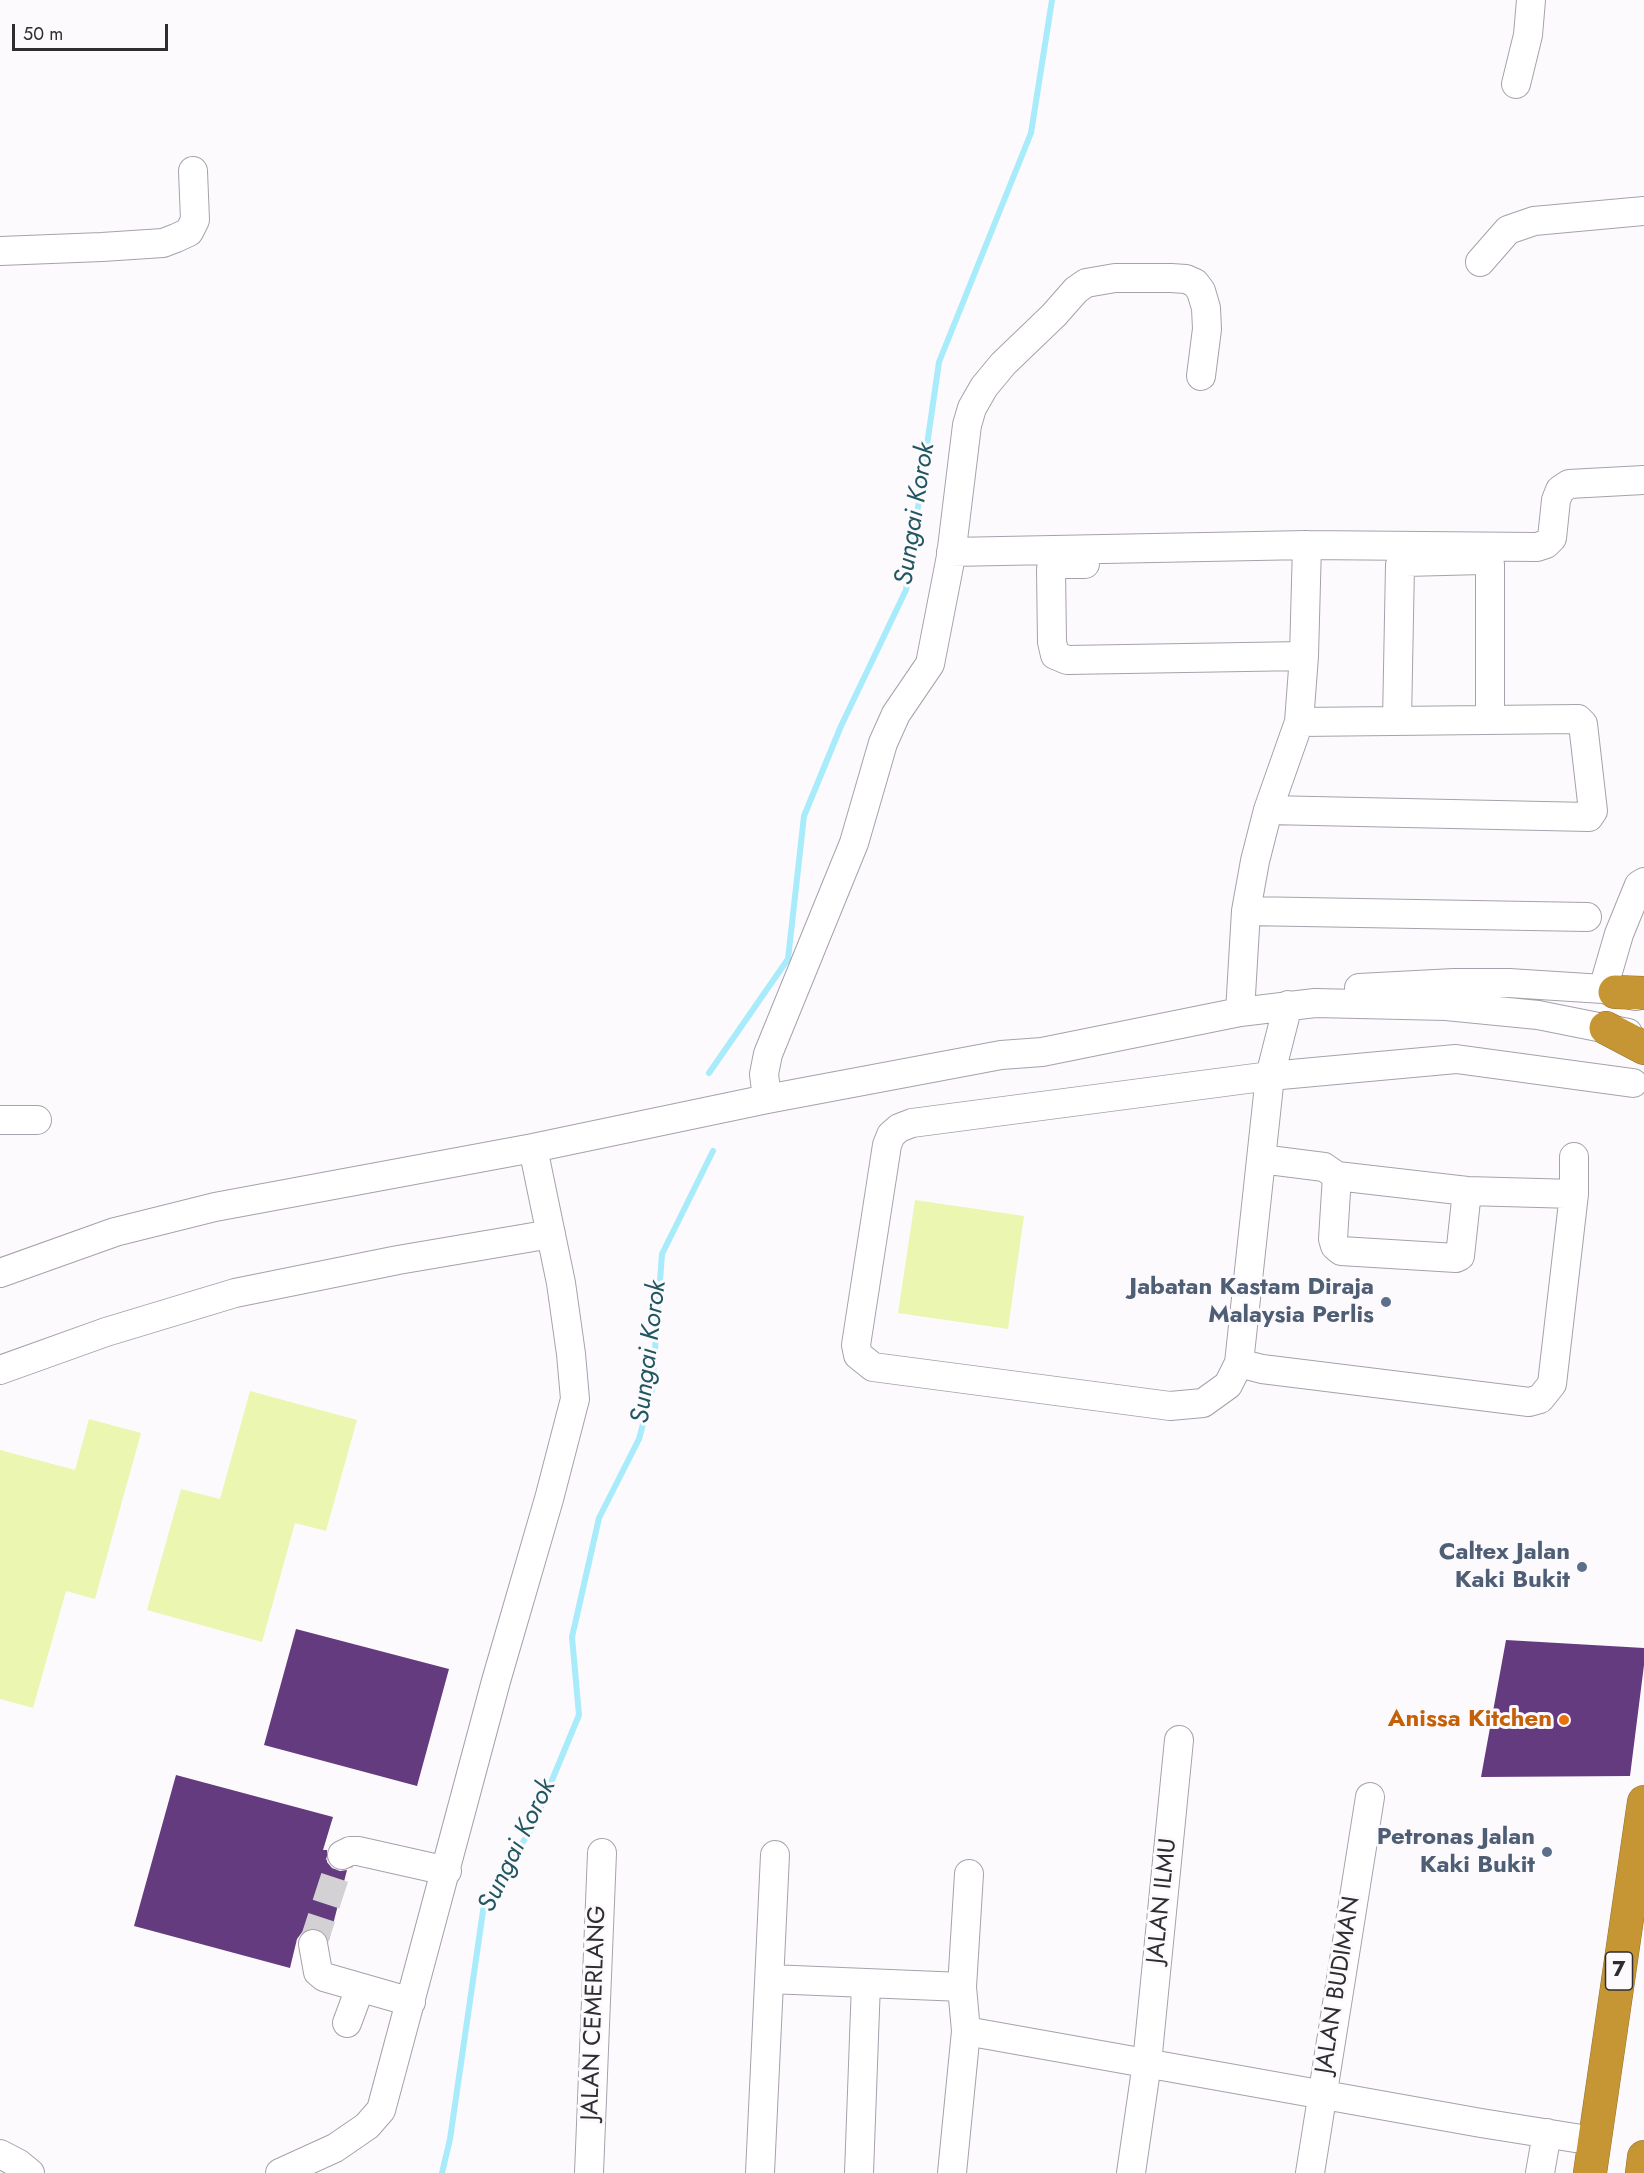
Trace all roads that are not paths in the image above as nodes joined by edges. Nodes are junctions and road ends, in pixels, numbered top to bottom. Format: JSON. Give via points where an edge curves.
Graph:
{"nodes":[{"id":1,"x":1531,"y":0,"type":"edge"},
{"id":2,"x":1516,"y":84,"type":"dead end"},
{"id":3,"x":193,"y":171,"type":"dead end"},
{"id":4,"x":1644,"y":211,"type":"edge"},
{"id":5,"x":0,"y":251,"type":"edge"},
{"id":6,"x":1480,"y":262,"type":"dead end"},
{"id":7,"x":1200,"y":376,"type":"dead end"},
{"id":8,"x":1644,"y":480,"type":"edge"},
{"id":9,"x":951,"y":552,"type":"junction"},
{"id":10,"x":1307,"y":552,"type":"junction"},
{"id":11,"x":1304,"y":656,"type":"junction"},
{"id":12,"x":1490,"y":720,"type":"junction"},
{"id":13,"x":1397,"y":721,"type":"junction"},
{"id":14,"x":1299,"y":722,"type":"junction"},
{"id":15,"x":1268,"y":810,"type":"junction"},
{"id":16,"x":1644,"y":882,"type":"edge"},
{"id":17,"x":1246,"y":911,"type":"junction"},
{"id":18,"x":1587,"y":917,"type":"dead end"},
{"id":19,"x":1627,"y":993,"type":"edge"},
{"id":20,"x":1302,"y":1004,"type":"junction"},
{"id":21,"x":1240,"y":1012,"type":"junction"},
{"id":22,"x":1606,"y":1028,"type":"junction"},
{"id":23,"x":1644,"y":1037,"type":"edge"},
{"id":24,"x":1644,"y":1048,"type":"edge"},
{"id":25,"x":1270,"y":1076,"type":"junction"},
{"id":26,"x":1633,"y":1083,"type":"dead end"},
{"id":27,"x":767,"y":1099,"type":"junction"},
{"id":28,"x":0,"y":1120,"type":"edge"},
{"id":29,"x":37,"y":1120,"type":"dead end"},
{"id":30,"x":533,"y":1148,"type":"junction"},
{"id":31,"x":1574,"y":1157,"type":"dead end"},
{"id":32,"x":1261,"y":1159,"type":"junction"},
{"id":33,"x":1336,"y":1176,"type":"junction"},
{"id":34,"x":1467,"y":1191,"type":"junction"},
{"id":35,"x":1574,"y":1194,"type":"junction"},
{"id":36,"x":551,"y":1234,"type":"junction"},
{"id":37,"x":0,"y":1273,"type":"edge"},
{"id":38,"x":1239,"y":1363,"type":"junction"},
{"id":39,"x":0,"y":1370,"type":"edge"},
{"id":40,"x":1179,"y":1740,"type":"dead end"},
{"id":41,"x":1370,"y":1797,"type":"dead end"},
{"id":42,"x":1644,"y":1802,"type":"edge"},
{"id":43,"x":602,"y":1853,"type":"dead end"},
{"id":44,"x":342,"y":1855,"type":"dead end"},
{"id":45,"x":775,"y":1855,"type":"dead end"},
{"id":46,"x":447,"y":1871,"type":"junction"},
{"id":47,"x":969,"y":1874,"type":"dead end"},
{"id":48,"x":313,"y":1944,"type":"tunnel mouth"},
{"id":49,"x":770,"y":1979,"type":"junction"},
{"id":50,"x":866,"y":1983,"type":"junction"},
{"id":51,"x":962,"y":1987,"type":"junction"},
{"id":52,"x":360,"y":1988,"type":"junction"},
{"id":53,"x":411,"y":2002,"type":"junction"},
{"id":54,"x":347,"y":2023,"type":"dead end"},
{"id":55,"x":966,"y":2031,"type":"junction"},
{"id":56,"x":1147,"y":2063,"type":"junction"},
{"id":57,"x":1321,"y":2095,"type":"junction"},
{"id":58,"x":1546,"y":2133,"type":"junction"},
{"id":59,"x":1594,"y":2141,"type":"junction"},
{"id":60,"x":0,"y":2154,"type":"edge"},
{"id":61,"x":1644,"y":2157,"type":"edge"},
{"id":62,"x":30,"y":2173,"type":"edge"},
{"id":63,"x":280,"y":2173,"type":"edge"},
{"id":64,"x":589,"y":2173,"type":"edge"},
{"id":65,"x":760,"y":2173,"type":"edge"},
{"id":66,"x":860,"y":2173,"type":"edge"},
{"id":67,"x":952,"y":2173,"type":"edge"},
{"id":68,"x":1131,"y":2173,"type":"edge"},
{"id":69,"x":1310,"y":2173,"type":"edge"},
{"id":70,"x":1540,"y":2173,"type":"edge"},
{"id":71,"x":1590,"y":2173,"type":"edge"},
{"id":72,"x":1642,"y":2173,"type":"edge"}],
"edges":[{"from":1,"to":2,"type":"street","via":[[1528,35]]},
{"from":3,"to":5,"type":"street","via":[[195,220],[189,232],[176,238],[162,243]]},
{"from":4,"to":6,"type":"street","via":[[1534,221],[1508,230]]},
{"from":7,"to":9,"type":"street","via":[[1206,318],[1204,300],[1195,283],[1172,278],[1115,278],[1086,283],[1076,290],[1032,339],[1003,364],[972,408]]},
{"from":8,"to":10,"type":"street","via":[[1569,484],[1560,490],[1556,500],[1552,538],[1536,547]]},
{"from":9,"to":10,"type":"street"},
{"from":9,"to":27,"type":"street","via":[[930,664],[896,714],[883,742],[854,843],[768,1054],[764,1074]]},
{"from":10,"to":11,"type":"street"},
{"from":10,"to":11,"type":"street","via":[[1057,564],[1051,569],[1052,642],[1055,655],[1067,660]]},
{"from":11,"to":14,"type":"street"},
{"from":12,"to":13,"type":"street"},
{"from":12,"to":13,"type":"street","via":[[1490,564],[1483,560],[1400,565]]},
{"from":12,"to":15,"type":"street","via":[[1578,719],[1583,724],[1593,811],[1589,817]]},
{"from":13,"to":14,"type":"street"},
{"from":14,"to":15,"type":"street"},
{"from":15,"to":17,"type":"street"},
{"from":16,"to":19,"type":"street","via":[[1639,885],[1619,934]]},
{"from":17,"to":18,"type":"street"},
{"from":17,"to":21,"type":"street"},
{"from":19,"to":20,"type":"street","via":[[1509,983],[1403,985],[1348,988]]},
{"from":20,"to":21,"type":"street"},
{"from":20,"to":22,"type":"street","via":[[1489,1009]]},
{"from":20,"to":25,"type":"street"},
{"from":21,"to":27,"type":"street","via":[[1042,1052],[1002,1055]]},
{"from":22,"to":23,"type":"street"},
{"from":22,"to":24,"type":"highway"},
{"from":25,"to":26,"type":"street","via":[[1456,1059]]},
{"from":25,"to":32,"type":"street"},
{"from":25,"to":38,"type":"street","via":[[912,1123],[899,1128],[887,1145],[856,1344],[858,1355],[873,1367],[1170,1406],[1203,1403],[1228,1385]]},
{"from":27,"to":30,"type":"street"},
{"from":28,"to":29,"type":"street"},
{"from":30,"to":36,"type":"street"},
{"from":30,"to":37,"type":"street","via":[[215,1207],[115,1232]]},
{"from":31,"to":35,"type":"street"},
{"from":32,"to":33,"type":"street","via":[[1324,1167]]},
{"from":32,"to":38,"type":"street"},
{"from":33,"to":34,"type":"street"},
{"from":33,"to":34,"type":"street","via":[[1333,1239],[1341,1251],[1456,1258],[1460,1256]]},
{"from":34,"to":35,"type":"street"},
{"from":35,"to":38,"type":"street","via":[[1552,1384],[1540,1399],[1529,1402]]},
{"from":36,"to":39,"type":"street","via":[[235,1293]]},
{"from":36,"to":46,"type":"street","via":[[575,1400]]},
{"from":40,"to":56,"type":"street","name":"JALAN ILMU"},
{"from":41,"to":57,"type":"street","name":"JALAN BUDIMAN"},
{"from":42,"to":59,"type":"highway","number":"7"},
{"from":43,"to":64,"type":"street","name":"JALAN CEMERLANG"},
{"from":44,"to":46,"type":"street","via":[[358,1851]]},
{"from":45,"to":49,"type":"street"},
{"from":46,"to":53,"type":"street"},
{"from":47,"to":51,"type":"street"},
{"from":48,"to":52,"type":"street","via":[[318,1972]]},
{"from":49,"to":50,"type":"street"},
{"from":49,"to":65,"type":"street"},
{"from":50,"to":51,"type":"street"},
{"from":50,"to":66,"type":"street"},
{"from":51,"to":55,"type":"street"},
{"from":52,"to":53,"type":"street"},
{"from":52,"to":54,"type":"street"},
{"from":53,"to":63,"type":"street","via":[[381,2110],[367,2126],[335,2148]]},
{"from":55,"to":56,"type":"street"},
{"from":55,"to":67,"type":"street"},
{"from":56,"to":57,"type":"street"},
{"from":56,"to":68,"type":"street","name":"JALAN ILMU"},
{"from":57,"to":58,"type":"street"},
{"from":57,"to":69,"type":"street","name":"JALAN BUDIMAN"},
{"from":58,"to":59,"type":"street"},
{"from":58,"to":70,"type":"street"},
{"from":59,"to":71,"type":"highway","number":"7"},
{"from":60,"to":62,"type":"street"},
{"from":61,"to":72,"type":"highway"}]}
